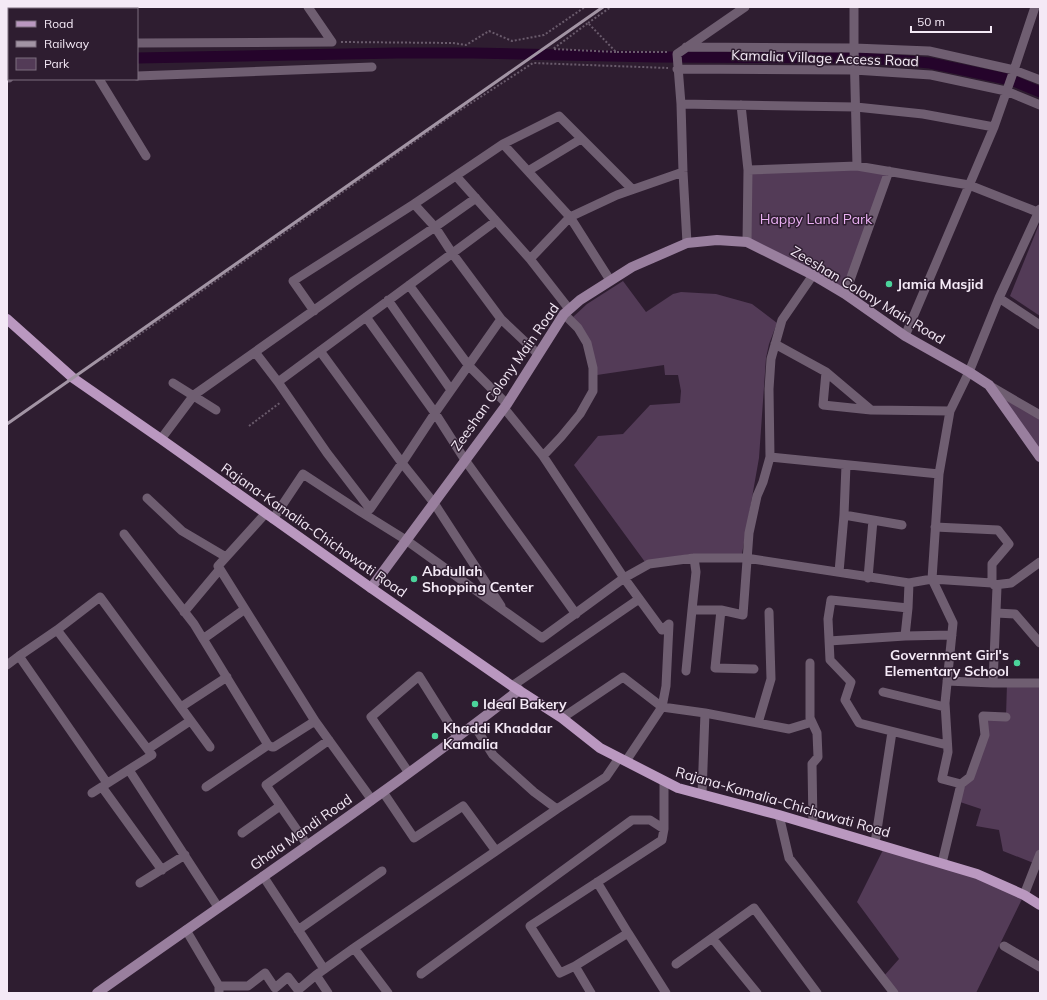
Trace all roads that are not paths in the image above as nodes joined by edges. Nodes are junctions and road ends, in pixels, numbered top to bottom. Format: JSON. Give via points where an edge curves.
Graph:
{"nodes":[{"id":1,"x":308,"y":7,"type":"edge"},
{"id":2,"x":745,"y":7,"type":"edge"},
{"id":3,"x":854,"y":7,"type":"edge"},
{"id":4,"x":1035,"y":7,"type":"edge"},
{"id":5,"x":138,"y":43,"type":"edge"},
{"id":6,"x":854,"y":48,"type":"junction"},
{"id":7,"x":681,"y":51,"type":"junction"},
{"id":8,"x":677,"y":66,"type":"junction"},
{"id":9,"x":372,"y":67,"type":"dead end"},
{"id":10,"x":854,"y":70,"type":"junction"},
{"id":11,"x":1014,"y":70,"type":"junction"},
{"id":12,"x":138,"y":76,"type":"edge"},
{"id":13,"x":100,"y":80,"type":"edge"},
{"id":14,"x":1040,"y":80,"type":"edge"},
{"id":15,"x":1006,"y":91,"type":"junction"},
{"id":16,"x":681,"y":104,"type":"junction"},
{"id":17,"x":741,"y":105,"type":"junction"},
{"id":18,"x":1040,"y":105,"type":"edge"},
{"id":19,"x":856,"y":107,"type":"junction"},
{"id":20,"x":994,"y":127,"type":"junction"},
{"id":21,"x":582,"y":139,"type":"junction"},
{"id":22,"x":503,"y":144,"type":"junction"},
{"id":23,"x":146,"y":156,"type":"dead end"},
{"id":24,"x":857,"y":166,"type":"junction"},
{"id":25,"x":748,"y":170,"type":"junction"},
{"id":26,"x":528,"y":171,"type":"junction"},
{"id":27,"x":889,"y":171,"type":"junction"},
{"id":28,"x":683,"y":172,"type":"junction"},
{"id":29,"x":456,"y":176,"type":"junction"},
{"id":30,"x":969,"y":185,"type":"junction"},
{"id":31,"x":632,"y":189,"type":"junction"},
{"id":32,"x":476,"y":198,"type":"junction"},
{"id":33,"x":414,"y":204,"type":"junction"},
{"id":34,"x":1040,"y":211,"type":"edge"},
{"id":35,"x":570,"y":217,"type":"junction"},
{"id":36,"x":496,"y":221,"type":"junction"},
{"id":37,"x":435,"y":227,"type":"junction"},
{"id":38,"x":747,"y":242,"type":"junction"},
{"id":39,"x":688,"y":243,"type":"junction"},
{"id":40,"x":452,"y":253,"type":"junction"},
{"id":41,"x":530,"y":260,"type":"junction"},
{"id":42,"x":813,"y":275,"type":"junction"},
{"id":43,"x":610,"y":280,"type":"junction"},
{"id":44,"x":409,"y":285,"type":"junction"},
{"id":45,"x":845,"y":294,"type":"junction"},
{"id":46,"x":999,"y":298,"type":"junction"},
{"id":47,"x":388,"y":300,"type":"junction"},
{"id":48,"x":314,"y":311,"type":"junction"},
{"id":49,"x":567,"y":312,"type":"junction"},
{"id":50,"x":366,"y":317,"type":"junction"},
{"id":51,"x":501,"y":318,"type":"junction"},
{"id":52,"x":7,"y":319,"type":"edge"},
{"id":53,"x":1040,"y":325,"type":"edge"},
{"id":54,"x":905,"y":336,"type":"junction"},
{"id":55,"x":775,"y":344,"type":"junction"},
{"id":56,"x":320,"y":351,"type":"junction"},
{"id":57,"x":255,"y":352,"type":"junction"},
{"id":58,"x":538,"y":354,"type":"junction"},
{"id":59,"x":469,"y":366,"type":"junction"},
{"id":60,"x":826,"y":372,"type":"junction"},
{"id":61,"x":969,"y":372,"type":"junction"},
{"id":62,"x":278,"y":382,"type":"junction"},
{"id":63,"x":173,"y":383,"type":"dead end"},
{"id":64,"x":988,"y":385,"type":"junction"},
{"id":65,"x":451,"y":390,"type":"junction"},
{"id":66,"x":194,"y":395,"type":"junction"},
{"id":67,"x":505,"y":406,"type":"junction"},
{"id":68,"x":216,"y":410,"type":"dead end"},
{"id":69,"x":870,"y":410,"type":"junction"},
{"id":70,"x":950,"y":411,"type":"junction"},
{"id":71,"x":434,"y":413,"type":"junction"},
{"id":72,"x":1040,"y":415,"type":"edge"},
{"id":73,"x":161,"y":439,"type":"junction"},
{"id":74,"x":542,"y":456,"type":"junction"},
{"id":75,"x":770,"y":457,"type":"junction"},
{"id":76,"x":1040,"y":457,"type":"edge"},
{"id":77,"x":465,"y":460,"type":"junction"},
{"id":78,"x":402,"y":463,"type":"junction"},
{"id":79,"x":846,"y":465,"type":"junction"},
{"id":80,"x":939,"y":474,"type":"junction"},
{"id":81,"x":147,"y":498,"type":"dead end"},
{"id":82,"x":434,"y":503,"type":"junction"},
{"id":83,"x":367,"y":512,"type":"junction"},
{"id":84,"x":844,"y":515,"type":"junction"},
{"id":85,"x":269,"y":516,"type":"junction"},
{"id":86,"x":873,"y":520,"type":"junction"},
{"id":87,"x":902,"y":524,"type":"dead end"},
{"id":88,"x":935,"y":527,"type":"junction"},
{"id":89,"x":124,"y":534,"type":"dead end"},
{"id":90,"x":406,"y":540,"type":"junction"},
{"id":91,"x":226,"y":557,"type":"junction"},
{"id":92,"x":694,"y":558,"type":"junction"},
{"id":93,"x":746,"y":558,"type":"junction"},
{"id":94,"x":1039,"y":564,"type":"edge"},
{"id":95,"x":220,"y":569,"type":"junction"},
{"id":96,"x":839,"y":572,"type":"junction"},
{"id":97,"x":624,"y":578,"type":"junction"},
{"id":98,"x":868,"y":578,"type":"junction"},
{"id":99,"x":932,"y":579,"type":"junction"},
{"id":100,"x":909,"y":583,"type":"junction"},
{"id":101,"x":993,"y":584,"type":"junction"},
{"id":102,"x":371,"y":588,"type":"junction"},
{"id":103,"x":639,"y":599,"type":"junction"},
{"id":104,"x":908,"y":608,"type":"junction"},
{"id":105,"x":245,"y":609,"type":"junction"},
{"id":106,"x":692,"y":610,"type":"junction"},
{"id":107,"x":721,"y":610,"type":"junction"},
{"id":108,"x":504,"y":611,"type":"junction"},
{"id":109,"x":184,"y":612,"type":"junction"},
{"id":110,"x":769,"y":612,"type":"dead end"},
{"id":111,"x":996,"y":613,"type":"junction"},
{"id":112,"x":576,"y":614,"type":"junction"},
{"id":113,"x":57,"y":630,"type":"junction"},
{"id":114,"x":952,"y":635,"type":"junction"},
{"id":115,"x":905,"y":636,"type":"junction"},
{"id":116,"x":203,"y":639,"type":"junction"},
{"id":117,"x":829,"y":641,"type":"junction"},
{"id":118,"x":1040,"y":643,"type":"edge"},
{"id":119,"x":19,"y":656,"type":"junction"},
{"id":120,"x":810,"y":663,"type":"dead end"},
{"id":121,"x":7,"y":665,"type":"edge"},
{"id":122,"x":754,"y":669,"type":"dead end"},
{"id":123,"x":686,"y":671,"type":"dead end"},
{"id":124,"x":227,"y":677,"type":"junction"},
{"id":125,"x":947,"y":681,"type":"junction"},
{"id":126,"x":993,"y":683,"type":"junction"},
{"id":127,"x":1040,"y":683,"type":"edge"},
{"id":128,"x":516,"y":688,"type":"junction"},
{"id":129,"x":884,"y":692,"type":"dead end"},
{"id":130,"x":181,"y":707,"type":"junction"},
{"id":131,"x":662,"y":707,"type":"junction"},
{"id":132,"x":945,"y":707,"type":"junction"},
{"id":133,"x":705,"y":713,"type":"junction"},
{"id":134,"x":562,"y":718,"type":"junction"},
{"id":135,"x":1006,"y":718,"type":"dead end"},
{"id":136,"x":190,"y":720,"type":"junction"},
{"id":137,"x":315,"y":721,"type":"junction"},
{"id":138,"x":812,"y":722,"type":"junction"},
{"id":139,"x":758,"y":723,"type":"junction"},
{"id":140,"x":474,"y":725,"type":"junction"},
{"id":141,"x":892,"y":732,"type":"junction"},
{"id":142,"x":458,"y":738,"type":"junction"},
{"id":143,"x":329,"y":740,"type":"junction"},
{"id":144,"x":268,"y":745,"type":"junction"},
{"id":145,"x":947,"y":745,"type":"junction"},
{"id":146,"x":210,"y":748,"type":"dead end"},
{"id":147,"x":148,"y":749,"type":"junction"},
{"id":148,"x":622,"y":760,"type":"junction"},
{"id":149,"x":129,"y":770,"type":"junction"},
{"id":150,"x":409,"y":773,"type":"junction"},
{"id":151,"x":664,"y":781,"type":"junction"},
{"id":152,"x":961,"y":784,"type":"junction"},
{"id":153,"x":104,"y":785,"type":"junction"},
{"id":154,"x":206,"y":787,"type":"dead end"},
{"id":155,"x":383,"y":792,"type":"junction"},
{"id":156,"x":92,"y":793,"type":"dead end"},
{"id":157,"x":702,"y":794,"type":"junction"},
{"id":158,"x":372,"y":800,"type":"junction"},
{"id":159,"x":280,"y":806,"type":"junction"},
{"id":160,"x":557,"y":809,"type":"junction"},
{"id":161,"x":779,"y":815,"type":"junction"},
{"id":162,"x":813,"y":825,"type":"junction"},
{"id":163,"x":664,"y":829,"type":"junction"},
{"id":164,"x":242,"y":833,"type":"dead end"},
{"id":165,"x":875,"y":843,"type":"junction"},
{"id":166,"x":308,"y":846,"type":"junction"},
{"id":167,"x":496,"y":851,"type":"junction"},
{"id":168,"x":1040,"y":854,"type":"edge"},
{"id":169,"x":185,"y":855,"type":"junction"},
{"id":170,"x":942,"y":863,"type":"junction"},
{"id":171,"x":162,"y":870,"type":"junction"},
{"id":172,"x":382,"y":871,"type":"dead end"},
{"id":173,"x":263,"y":876,"type":"junction"},
{"id":174,"x":597,"y":882,"type":"junction"},
{"id":175,"x":140,"y":883,"type":"dead end"},
{"id":176,"x":1024,"y":895,"type":"junction"},
{"id":177,"x":1040,"y":905,"type":"edge"},
{"id":178,"x":218,"y":907,"type":"junction"},
{"id":179,"x":186,"y":930,"type":"junction"},
{"id":180,"x":298,"y":930,"type":"junction"},
{"id":181,"x":628,"y":933,"type":"junction"},
{"id":182,"x":712,"y":938,"type":"junction"},
{"id":183,"x":1004,"y":946,"type":"dead end"},
{"id":184,"x":354,"y":948,"type":"junction"},
{"id":185,"x":676,"y":964,"type":"dead end"},
{"id":186,"x":576,"y":966,"type":"junction"},
{"id":187,"x":1040,"y":967,"type":"edge"},
{"id":188,"x":324,"y":969,"type":"junction"},
{"id":189,"x":421,"y":974,"type":"dead end"},
{"id":190,"x":316,"y":975,"type":"junction"},
{"id":191,"x":219,"y":990,"type":"edge"},
{"id":192,"x":250,"y":990,"type":"edge"},
{"id":193,"x":97,"y":993,"type":"edge"},
{"id":194,"x":328,"y":993,"type":"edge"},
{"id":195,"x":388,"y":993,"type":"edge"},
{"id":196,"x":591,"y":993,"type":"edge"},
{"id":197,"x":666,"y":993,"type":"edge"},
{"id":198,"x":757,"y":993,"type":"edge"},
{"id":199,"x":817,"y":993,"type":"edge"},
{"id":200,"x":894,"y":993,"type":"edge"}],
"edges":[{"from":1,"to":5,"type":"street","via":[[332,42]]},
{"from":2,"to":7,"type":"street"},
{"from":3,"to":6,"type":"street"},
{"from":4,"to":11,"type":"street"},
{"from":6,"to":7,"type":"street"},
{"from":6,"to":10,"type":"street"},
{"from":6,"to":11,"type":"street","via":[[929,51]]},
{"from":7,"to":8,"type":"street"},
{"from":8,"to":10,"type":"street","name":"Kamalia Village Access Road"},
{"from":8,"to":16,"type":"street"},
{"from":9,"to":12,"type":"street"},
{"from":10,"to":15,"type":"street","name":"Kamalia Village Access Road","via":[[931,75]]},
{"from":10,"to":19,"type":"street"},
{"from":11,"to":14,"type":"street"},
{"from":11,"to":15,"type":"street"},
{"from":13,"to":23,"type":"street"},
{"from":15,"to":18,"type":"street","name":"Kamalia Village Access Road"},
{"from":15,"to":20,"type":"street"},
{"from":16,"to":17,"type":"street"},
{"from":16,"to":28,"type":"street"},
{"from":17,"to":19,"type":"street"},
{"from":17,"to":25,"type":"street"},
{"from":19,"to":20,"type":"street","via":[[923,114]]},
{"from":19,"to":24,"type":"street"},
{"from":20,"to":30,"type":"street"},
{"from":21,"to":22,"type":"street","via":[[558,116]]},
{"from":21,"to":26,"type":"street"},
{"from":21,"to":31,"type":"street"},
{"from":22,"to":26,"type":"street"},
{"from":22,"to":29,"type":"street"},
{"from":24,"to":25,"type":"street"},
{"from":24,"to":27,"type":"street"},
{"from":25,"to":38,"type":"street"},
{"from":26,"to":35,"type":"street"},
{"from":27,"to":30,"type":"street"},
{"from":27,"to":45,"type":"street"},
{"from":28,"to":31,"type":"street"},
{"from":28,"to":39,"type":"street"},
{"from":29,"to":32,"type":"street"},
{"from":29,"to":33,"type":"street"},
{"from":30,"to":34,"type":"street"},
{"from":30,"to":54,"type":"street"},
{"from":31,"to":35,"type":"street"},
{"from":32,"to":36,"type":"street"},
{"from":32,"to":37,"type":"street"},
{"from":33,"to":37,"type":"street"},
{"from":33,"to":48,"type":"street","via":[[293,280]]},
{"from":34,"to":46,"type":"street"},
{"from":35,"to":41,"type":"street"},
{"from":35,"to":43,"type":"street"},
{"from":36,"to":40,"type":"street"},
{"from":36,"to":41,"type":"street"},
{"from":37,"to":40,"type":"street"},
{"from":37,"to":48,"type":"street"},
{"from":38,"to":39,"type":"street","name":"Zeeshan Colony Main Road","via":[[717,240]]},
{"from":38,"to":42,"type":"street","name":"Zeeshan Colony Main Road"},
{"from":39,"to":43,"type":"street","name":"Zeeshan Colony Main Road","via":[[632,267]]},
{"from":40,"to":44,"type":"street"},
{"from":40,"to":51,"type":"street"},
{"from":41,"to":49,"type":"street"},
{"from":42,"to":45,"type":"street","name":"Zeeshan Colony Main Road"},
{"from":42,"to":55,"type":"street","via":[[782,320]]},
{"from":43,"to":49,"type":"street","name":"Zeeshan Colony Main Road"},
{"from":44,"to":47,"type":"street"},
{"from":44,"to":59,"type":"street"},
{"from":45,"to":54,"type":"street","name":"Zeeshan Colony Main Road"},
{"from":46,"to":53,"type":"street"},
{"from":46,"to":61,"type":"street"},
{"from":47,"to":50,"type":"street"},
{"from":47,"to":65,"type":"street"},
{"from":48,"to":57,"type":"street"},
{"from":49,"to":58,"type":"street","name":"Zeeshan Colony Main Road"},
{"from":49,"to":74,"type":"street","via":[[587,343],[593,368],[593,391],[580,414]]},
{"from":50,"to":56,"type":"street"},
{"from":50,"to":71,"type":"street"},
{"from":51,"to":58,"type":"street"},
{"from":51,"to":59,"type":"street"},
{"from":52,"to":73,"type":"main road","name":"Rajana-Kamalia-Chichawati Road","via":[[73,378]]},
{"from":54,"to":61,"type":"street","name":"Zeeshan Colony Main Road"},
{"from":55,"to":60,"type":"street"},
{"from":55,"to":75,"type":"street","via":[[770,359]]},
{"from":56,"to":62,"type":"street"},
{"from":56,"to":78,"type":"street"},
{"from":57,"to":62,"type":"street"},
{"from":57,"to":66,"type":"street"},
{"from":58,"to":67,"type":"street","name":"Zeeshan Colony Main Road"},
{"from":59,"to":65,"type":"street"},
{"from":59,"to":67,"type":"street"},
{"from":60,"to":69,"type":"street"},
{"from":60,"to":69,"type":"street","via":[[823,405]]},
{"from":61,"to":64,"type":"street","name":"Zeeshan Colony Main Road"},
{"from":61,"to":70,"type":"street"},
{"from":62,"to":83,"type":"street"},
{"from":63,"to":66,"type":"street"},
{"from":64,"to":72,"type":"street"},
{"from":64,"to":76,"type":"street","name":"Zeeshan Colony Main Road"},
{"from":65,"to":71,"type":"street"},
{"from":66,"to":68,"type":"street"},
{"from":66,"to":73,"type":"street"},
{"from":67,"to":74,"type":"street"},
{"from":67,"to":77,"type":"street","name":"Zeeshan Colony Main Road"},
{"from":69,"to":70,"type":"street"},
{"from":70,"to":80,"type":"street"},
{"from":71,"to":77,"type":"street"},
{"from":71,"to":78,"type":"street"},
{"from":73,"to":85,"type":"main road","name":"Rajana-Kamalia-Chichawati Road"},
{"from":74,"to":97,"type":"street"},
{"from":75,"to":79,"type":"street"},
{"from":75,"to":93,"type":"street","via":[[757,496]]},
{"from":77,"to":82,"type":"street","name":"Zeeshan Colony Main Road"},
{"from":77,"to":112,"type":"street"},
{"from":78,"to":82,"type":"street"},
{"from":78,"to":83,"type":"street"},
{"from":79,"to":80,"type":"street"},
{"from":79,"to":84,"type":"street"},
{"from":80,"to":88,"type":"street"},
{"from":81,"to":91,"type":"street","via":[[182,531]]},
{"from":82,"to":90,"type":"street","name":"Zeeshan Colony Main Road"},
{"from":82,"to":108,"type":"street"},
{"from":83,"to":85,"type":"street","via":[[303,474]]},
{"from":83,"to":90,"type":"street"},
{"from":84,"to":86,"type":"street"},
{"from":84,"to":96,"type":"street"},
{"from":85,"to":91,"type":"street"},
{"from":85,"to":102,"type":"main road","name":"Rajana-Kamalia-Chichawati Road"},
{"from":86,"to":87,"type":"street"},
{"from":86,"to":98,"type":"street"},
{"from":88,"to":99,"type":"street"},
{"from":88,"to":101,"type":"street","via":[[998,530],[1009,544],[992,564]]},
{"from":89,"to":109,"type":"street"},
{"from":90,"to":102,"type":"street","name":"Zeeshan Colony Main Road"},
{"from":90,"to":108,"type":"street"},
{"from":91,"to":95,"type":"street","via":[[218,566]]},
{"from":92,"to":93,"type":"street"},
{"from":92,"to":97,"type":"street","via":[[648,564]]},
{"from":92,"to":106,"type":"street","via":[[696,572]]},
{"from":93,"to":96,"type":"street"},
{"from":93,"to":107,"type":"street","via":[[743,615]]},
{"from":94,"to":101,"type":"street","via":[[1011,583]]},
{"from":95,"to":105,"type":"street"},
{"from":95,"to":109,"type":"street"},
{"from":96,"to":98,"type":"street"},
{"from":97,"to":103,"type":"street"},
{"from":97,"to":112,"type":"street"},
{"from":98,"to":100,"type":"street"},
{"from":99,"to":100,"type":"street"},
{"from":99,"to":101,"type":"street"},
{"from":99,"to":114,"type":"street","via":[[953,623]]},
{"from":100,"to":104,"type":"street"},
{"from":101,"to":111,"type":"street","via":[[997,588]]},
{"from":102,"to":128,"type":"main road","name":"Rajana-Kamalia-Chichawati Road"},
{"from":103,"to":128,"type":"street"},
{"from":103,"to":131,"type":"street","via":[[662,630],[668,624],[666,686]]},
{"from":104,"to":115,"type":"street"},
{"from":104,"to":117,"type":"street","via":[[831,600],[828,619]]},
{"from":105,"to":116,"type":"street"},
{"from":105,"to":137,"type":"street"},
{"from":106,"to":107,"type":"street"},
{"from":106,"to":123,"type":"street"},
{"from":107,"to":122,"type":"street","via":[[715,668]]},
{"from":108,"to":112,"type":"street","via":[[542,638]]},
{"from":109,"to":116,"type":"street"},
{"from":110,"to":139,"type":"street","via":[[770,679]]},
{"from":111,"to":118,"type":"street","via":[[1015,614]]},
{"from":111,"to":126,"type":"street"},
{"from":113,"to":119,"type":"street"},
{"from":113,"to":130,"type":"street","via":[[100,597]]},
{"from":113,"to":147,"type":"street"},
{"from":114,"to":115,"type":"street"},
{"from":114,"to":125,"type":"street"},
{"from":115,"to":117,"type":"street"},
{"from":116,"to":124,"type":"street"},
{"from":117,"to":141,"type":"street","via":[[830,660],[851,682],[845,700],[858,723]]},
{"from":119,"to":121,"type":"street"},
{"from":119,"to":153,"type":"street"},
{"from":120,"to":138,"type":"street"},
{"from":124,"to":130,"type":"street"},
{"from":124,"to":144,"type":"street"},
{"from":125,"to":126,"type":"street"},
{"from":125,"to":132,"type":"street"},
{"from":126,"to":127,"type":"street"},
{"from":128,"to":134,"type":"main road","name":"Rajana-Kamalia-Chichawati Road"},
{"from":128,"to":140,"type":"street","name":"Ghala Mandi Road"},
{"from":129,"to":132,"type":"street"},
{"from":130,"to":136,"type":"street"},
{"from":131,"to":133,"type":"street"},
{"from":131,"to":134,"type":"street","via":[[623,677]]},
{"from":131,"to":148,"type":"street"},
{"from":132,"to":145,"type":"street"},
{"from":133,"to":139,"type":"street"},
{"from":133,"to":157,"type":"street"},
{"from":134,"to":148,"type":"main road","name":"Rajana-Kamalia-Chichawati Road","via":[[600,748]]},
{"from":135,"to":152,"type":"street","via":[[983,716],[985,735],[970,777]]},
{"from":136,"to":146,"type":"street"},
{"from":136,"to":147,"type":"street"},
{"from":137,"to":143,"type":"street"},
{"from":137,"to":144,"type":"street","via":[[274,748]]},
{"from":138,"to":139,"type":"street","via":[[789,729]]},
{"from":138,"to":162,"type":"street","via":[[817,733],[818,757],[812,764]]},
{"from":140,"to":142,"type":"street","name":"Ghala Mandi Road"},
{"from":140,"to":160,"type":"street","via":[[493,756]]},
{"from":141,"to":145,"type":"street"},
{"from":141,"to":165,"type":"street"},
{"from":142,"to":150,"type":"street","name":"Ghala Mandi Road"},
{"from":142,"to":150,"type":"street","via":[[419,676],[371,717]]},
{"from":143,"to":158,"type":"street"},
{"from":143,"to":159,"type":"street","via":[[266,785]]},
{"from":144,"to":154,"type":"street"},
{"from":145,"to":152,"type":"street","via":[[948,752],[942,779]]},
{"from":147,"to":149,"type":"street","via":[[152,755]]},
{"from":148,"to":151,"type":"main road","name":"Rajana-Kamalia-Chichawati Road"},
{"from":148,"to":160,"type":"street","via":[[606,776]]},
{"from":149,"to":153,"type":"street"},
{"from":149,"to":169,"type":"street"},
{"from":150,"to":155,"type":"street","name":"Ghala Mandi Road"},
{"from":151,"to":157,"type":"main road","name":"Rajana-Kamalia-Chichawati Road","via":[[678,788]]},
{"from":151,"to":163,"type":"street"},
{"from":152,"to":170,"type":"street"},
{"from":153,"to":156,"type":"street"},
{"from":153,"to":171,"type":"street"},
{"from":155,"to":158,"type":"street","name":"Ghala Mandi Road"},
{"from":155,"to":167,"type":"street","via":[[414,838],[462,806]]},
{"from":157,"to":161,"type":"main road","name":"Rajana-Kamalia-Chichawati Road"},
{"from":158,"to":166,"type":"street","name":"Ghala Mandi Road"},
{"from":159,"to":164,"type":"street"},
{"from":159,"to":166,"type":"street"},
{"from":160,"to":167,"type":"street"},
{"from":161,"to":162,"type":"main road","name":"Rajana-Kamalia-Chichawati Road"},
{"from":161,"to":200,"type":"street","via":[[789,858]]},
{"from":162,"to":165,"type":"main road","name":"Rajana-Kamalia-Chichawati Road"},
{"from":163,"to":174,"type":"street","via":[[662,840]]},
{"from":163,"to":189,"type":"street","via":[[650,820],[632,820]]},
{"from":165,"to":170,"type":"main road","name":"Rajana-Kamalia-Chichawati Road"},
{"from":166,"to":173,"type":"street","name":"Ghala Mandi Road"},
{"from":167,"to":184,"type":"street"},
{"from":168,"to":176,"type":"street"},
{"from":169,"to":171,"type":"street"},
{"from":169,"to":178,"type":"street"},
{"from":170,"to":176,"type":"main road","name":"Rajana-Kamalia-Chichawati Road","via":[[976,874]]},
{"from":171,"to":175,"type":"street"},
{"from":172,"to":180,"type":"street"},
{"from":173,"to":178,"type":"street","name":"Ghala Mandi Road"},
{"from":173,"to":180,"type":"street"},
{"from":174,"to":181,"type":"street"},
{"from":174,"to":186,"type":"street","via":[[530,926],[560,972]]},
{"from":176,"to":177,"type":"main road","name":"Rajana-Kamalia-Chichawati Road"},
{"from":178,"to":179,"type":"street","name":"Ghala Mandi Road"},
{"from":179,"to":191,"type":"street"},
{"from":179,"to":193,"type":"street","name":"Ghala Mandi Road"},
{"from":180,"to":188,"type":"street"},
{"from":181,"to":186,"type":"street"},
{"from":181,"to":197,"type":"street"},
{"from":182,"to":185,"type":"street"},
{"from":182,"to":198,"type":"street"},
{"from":182,"to":199,"type":"street","via":[[754,908]]},
{"from":183,"to":187,"type":"street"},
{"from":184,"to":188,"type":"street"},
{"from":184,"to":195,"type":"street"},
{"from":186,"to":196,"type":"street"},
{"from":188,"to":190,"type":"street"},
{"from":190,"to":192,"type":"street","via":[[298,990],[288,977],[275,988],[265,972]]},
{"from":190,"to":194,"type":"street"},
{"from":191,"to":192,"type":"street"}]}
